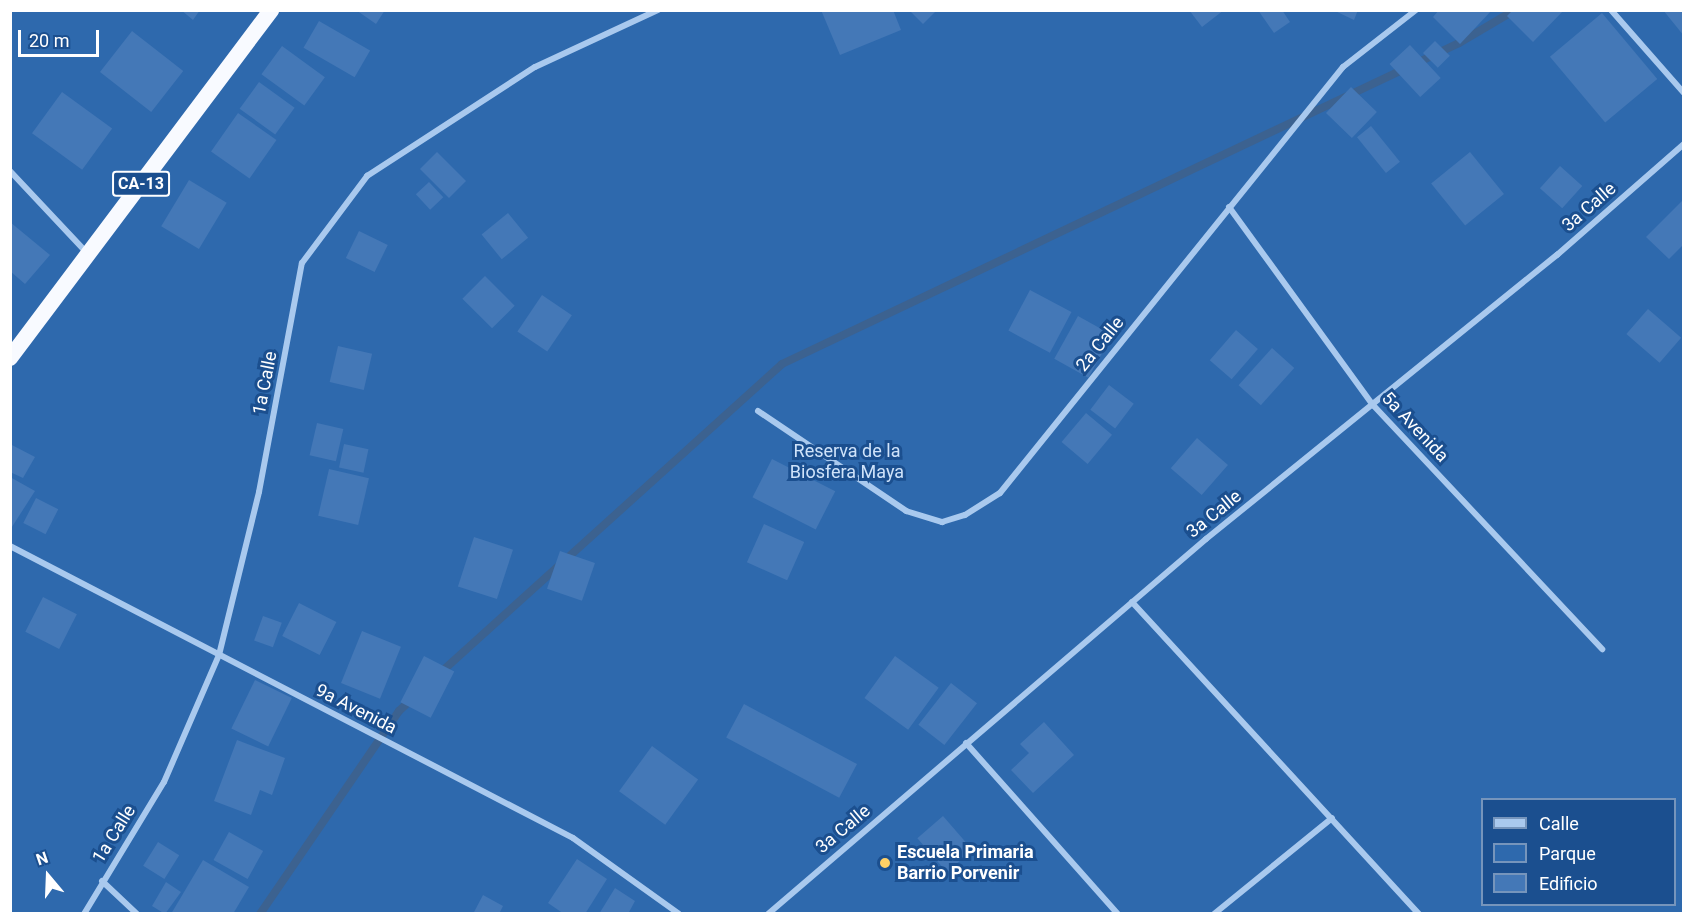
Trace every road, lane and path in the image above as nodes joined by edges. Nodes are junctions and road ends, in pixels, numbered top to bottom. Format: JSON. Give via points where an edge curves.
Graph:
{"nodes":[{"id":1,"x":272,"y":10,"type":"edge"},
{"id":2,"x":658,"y":10,"type":"edge"},
{"id":3,"x":1416,"y":10,"type":"edge"},
{"id":4,"x":1611,"y":10,"type":"edge"},
{"id":5,"x":1683,"y":93,"type":"edge"},
{"id":6,"x":1683,"y":144,"type":"edge"},
{"id":7,"x":10,"y":171,"type":"edge"},
{"id":8,"x":1229,"y":207,"type":"junction"},
{"id":9,"x":88,"y":255,"type":"junction"},
{"id":10,"x":10,"y":358,"type":"edge"},
{"id":11,"x":1373,"y":405,"type":"junction"},
{"id":12,"x":758,"y":411,"type":"dead end"},
{"id":13,"x":10,"y":546,"type":"edge"},
{"id":14,"x":1132,"y":602,"type":"junction"},
{"id":15,"x":1602,"y":649,"type":"dead end"},
{"id":16,"x":219,"y":655,"type":"junction"},
{"id":17,"x":966,"y":743,"type":"junction"},
{"id":18,"x":1332,"y":819,"type":"junction"},
{"id":19,"x":102,"y":881,"type":"junction"},
{"id":20,"x":84,"y":914,"type":"edge"},
{"id":21,"x":137,"y":914,"type":"edge"},
{"id":22,"x":679,"y":914,"type":"edge"},
{"id":23,"x":768,"y":914,"type":"edge"},
{"id":24,"x":1118,"y":914,"type":"edge"},
{"id":25,"x":1214,"y":914,"type":"edge"},
{"id":26,"x":1419,"y":914,"type":"edge"}],
"edges":[{"from":1,"to":9,"type":"highway","number":"CA-13"},
{"from":2,"to":16,"type":"street","name":"1a Calle","via":[[535,67],[367,176],[302,263],[259,492]]},
{"from":3,"to":8,"type":"street","name":"2a Calle","via":[[1343,67]]},
{"from":4,"to":5,"type":"street"},
{"from":6,"to":11,"type":"street","name":"3a Calle","via":[[1557,255]]},
{"from":7,"to":9,"type":"street"},
{"from":8,"to":11,"type":"street","name":"5a Avenida"},
{"from":8,"to":12,"type":"street","name":"2a Calle","via":[[1000,493],[965,515],[942,522],[906,511]]},
{"from":9,"to":10,"type":"highway","number":"CA-13"},
{"from":11,"to":14,"type":"street","name":"3a Calle"},
{"from":11,"to":15,"type":"street","name":"5a Avenida"},
{"from":13,"to":16,"type":"street","name":"9a Avenida"},
{"from":14,"to":17,"type":"street","name":"3a Calle"},
{"from":14,"to":18,"type":"street"},
{"from":16,"to":19,"type":"street","name":"1a Calle","via":[[164,782]]},
{"from":16,"to":22,"type":"street","name":"9a Avenida","via":[[573,838]]},
{"from":17,"to":23,"type":"street","name":"3a Calle"},
{"from":17,"to":24,"type":"street"},
{"from":18,"to":25,"type":"street"},
{"from":18,"to":26,"type":"street"},
{"from":19,"to":20,"type":"street","name":"1a Calle"},
{"from":19,"to":21,"type":"street"}]}
